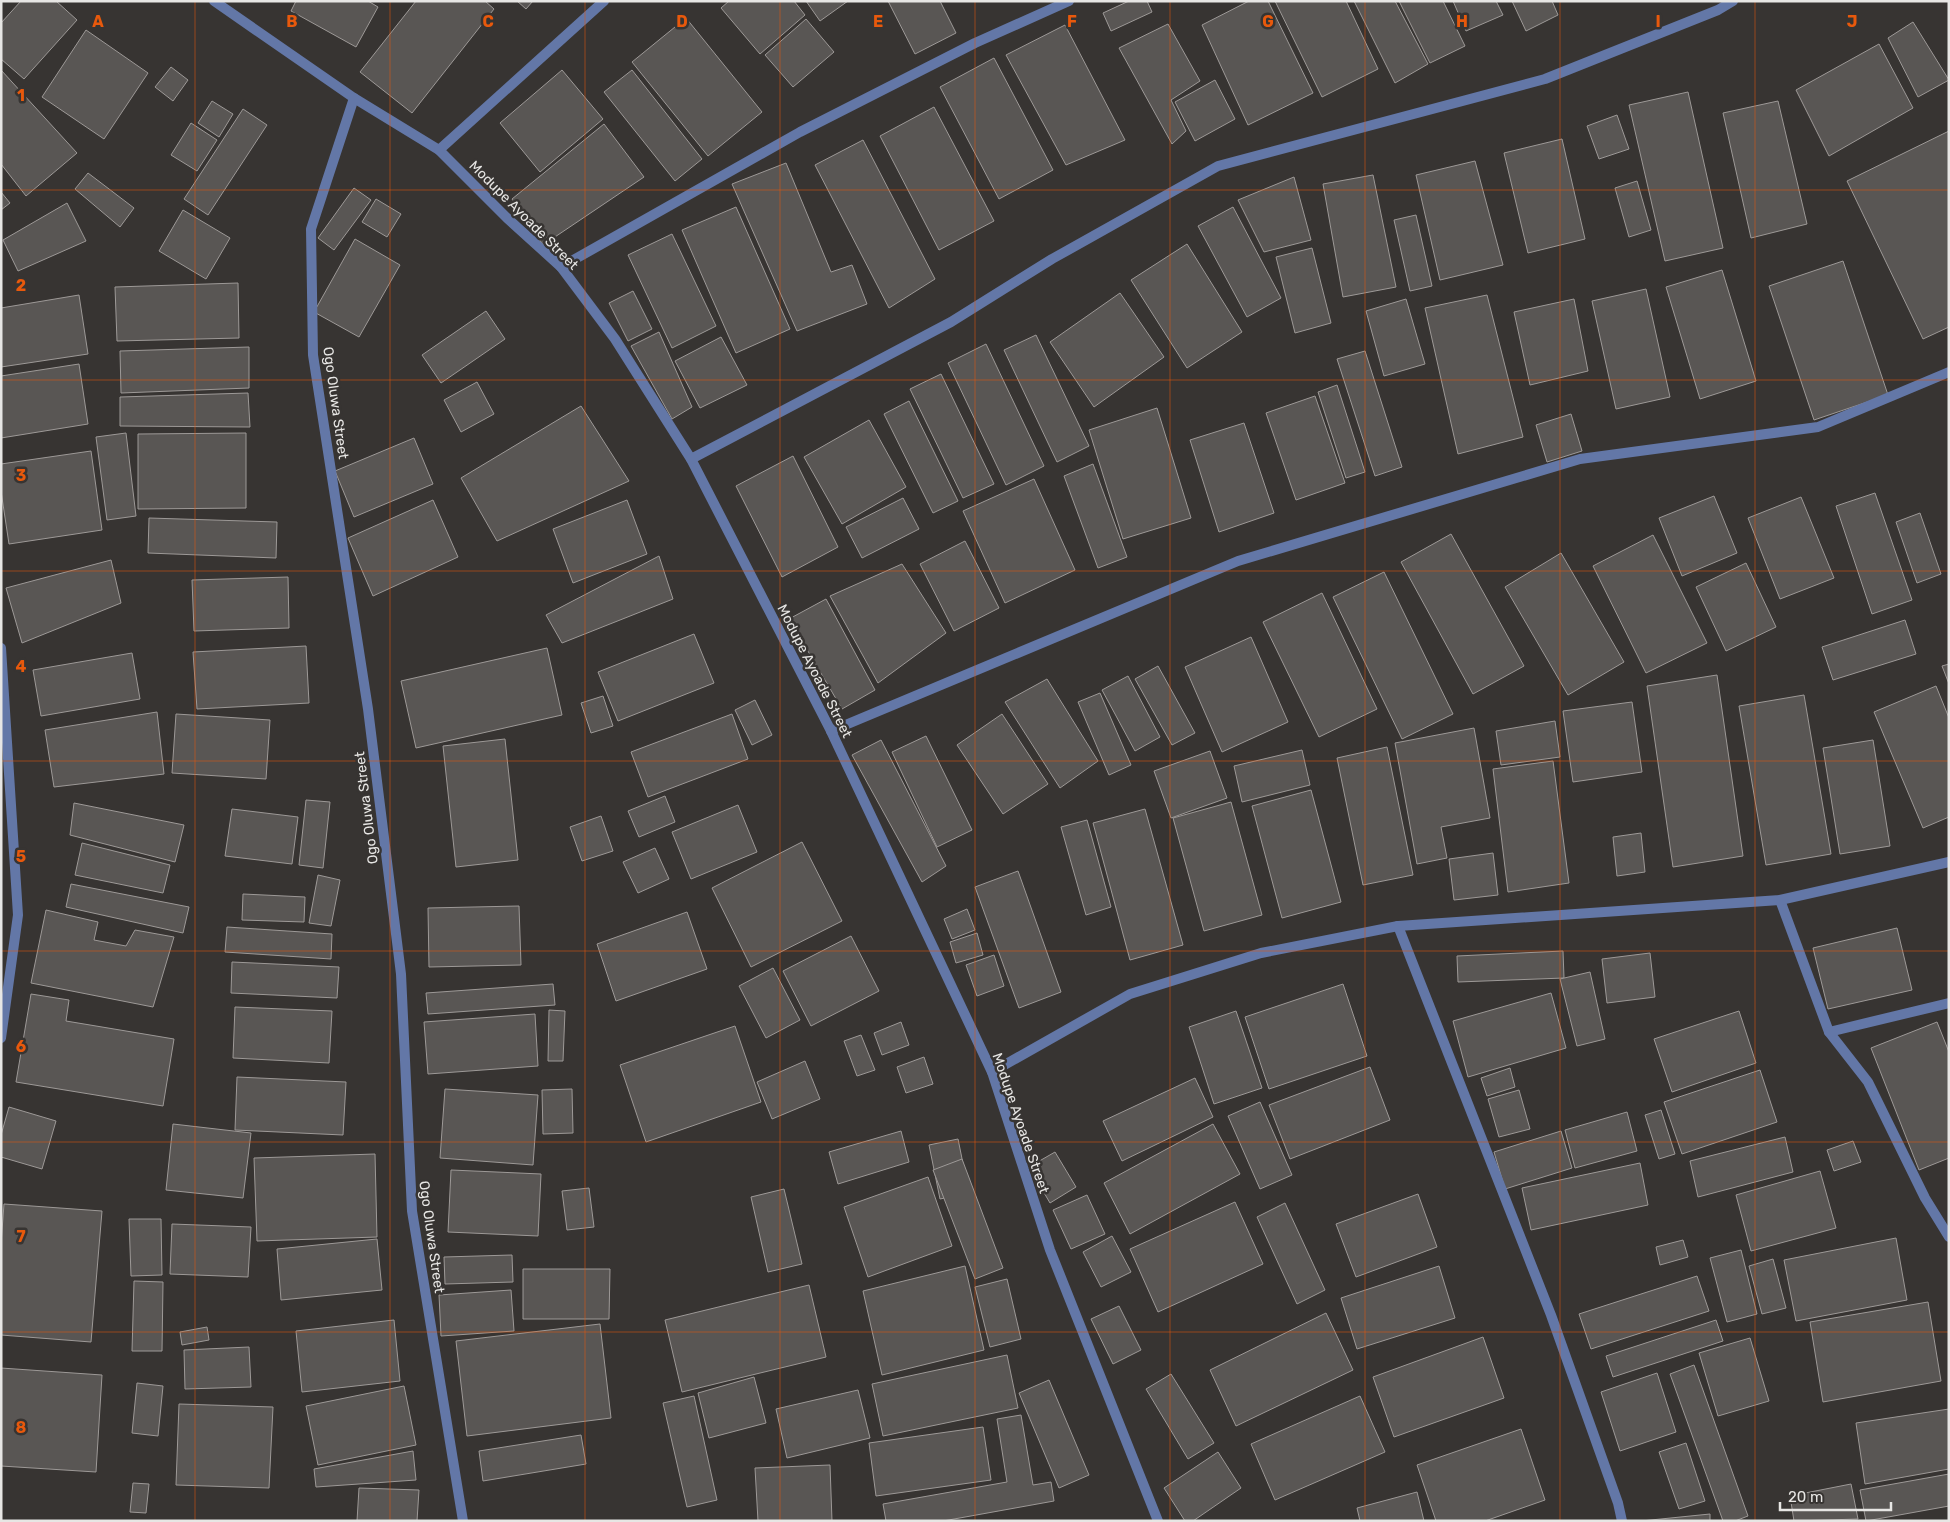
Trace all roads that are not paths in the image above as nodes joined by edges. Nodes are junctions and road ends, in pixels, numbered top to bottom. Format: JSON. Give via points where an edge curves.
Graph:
{"nodes":[{"id":1,"x":214,"y":1,"type":"edge"},
{"id":2,"x":604,"y":1,"type":"edge"},
{"id":3,"x":1069,"y":1,"type":"edge"},
{"id":4,"x":1733,"y":1,"type":"edge"},
{"id":5,"x":354,"y":98,"type":"junction"},
{"id":6,"x":439,"y":150,"type":"junction"},
{"id":7,"x":561,"y":267,"type":"junction"},
{"id":8,"x":1949,"y":372,"type":"edge"},
{"id":9,"x":691,"y":459,"type":"junction"},
{"id":10,"x":1,"y":648,"type":"edge"},
{"id":11,"x":831,"y":731,"type":"junction"},
{"id":12,"x":1949,"y":862,"type":"edge"},
{"id":13,"x":1780,"y":900,"type":"junction"},
{"id":14,"x":1398,"y":926,"type":"junction"},
{"id":15,"x":1949,"y":1003,"type":"edge"},
{"id":16,"x":1829,"y":1032,"type":"junction"},
{"id":17,"x":1,"y":1038,"type":"edge"},
{"id":18,"x":992,"y":1072,"type":"junction"},
{"id":19,"x":1949,"y":1237,"type":"edge"},
{"id":20,"x":463,"y":1521,"type":"edge"},
{"id":21,"x":1158,"y":1521,"type":"edge"},
{"id":22,"x":1622,"y":1521,"type":"edge"}],
"edges":[{"from":1,"to":5,"type":"street","name":"Modupe Ayoade Street"},
{"from":2,"to":6,"type":"street"},
{"from":3,"to":7,"type":"street","via":[[974,43],[800,132]]},
{"from":4,"to":9,"type":"street","via":[[1718,10],[1545,79],[1218,166],[1052,259],[951,322]]},
{"from":5,"to":6,"type":"street","name":"Modupe Ayoade Street"},
{"from":5,"to":20,"type":"street","name":"Ogo Oluwa Street","via":[[311,228],[313,355],[368,709],[401,974],[412,1210]]},
{"from":6,"to":7,"type":"street","name":"Modupe Ayoade Street"},
{"from":7,"to":9,"type":"street","name":"Modupe Ayoade Street","via":[[615,339]]},
{"from":8,"to":11,"type":"street","via":[[1818,427],[1580,459],[1238,561]]},
{"from":9,"to":11,"type":"street","name":"Modupe Ayoade Street"},
{"from":10,"to":17,"type":"street","via":[[18,915]]},
{"from":11,"to":18,"type":"street","name":"Modupe Ayoade Street"},
{"from":12,"to":13,"type":"street"},
{"from":13,"to":14,"type":"street"},
{"from":13,"to":16,"type":"street"},
{"from":14,"to":18,"type":"street","via":[[1261,953],[1130,994]]},
{"from":14,"to":22,"type":"street","via":[[1551,1315]]},
{"from":15,"to":16,"type":"street"},
{"from":16,"to":19,"type":"street","via":[[1868,1082],[1925,1198]]},
{"from":18,"to":21,"type":"street","name":"Modupe Ayoade Street","via":[[1050,1250]]}]}
